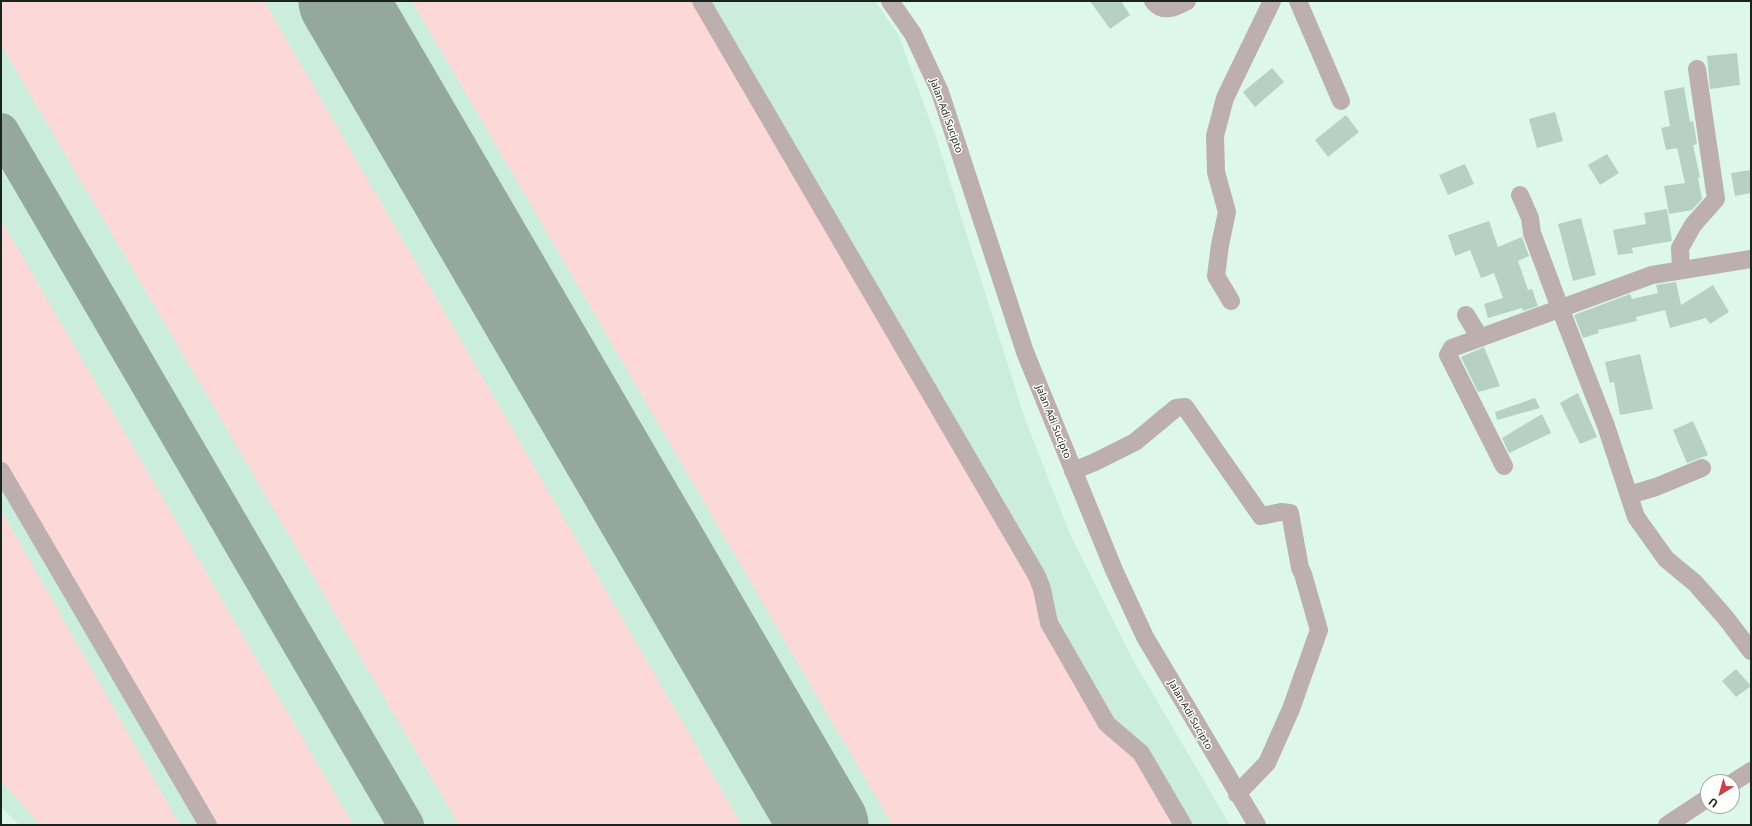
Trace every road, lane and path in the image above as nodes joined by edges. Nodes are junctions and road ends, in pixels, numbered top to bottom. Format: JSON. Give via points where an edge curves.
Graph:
{"nodes":[{"id":1,"x":701,"y":1,"type":"edge"},
{"id":2,"x":890,"y":1,"type":"edge"},
{"id":3,"x":1153,"y":1,"type":"edge"},
{"id":4,"x":1187,"y":1,"type":"edge"},
{"id":5,"x":1272,"y":1,"type":"edge"},
{"id":6,"x":1298,"y":1,"type":"edge"},
{"id":7,"x":1697,"y":69,"type":"dead end"},
{"id":8,"x":1341,"y":101,"type":"dead end"},
{"id":9,"x":1520,"y":195,"type":"dead end"},
{"id":10,"x":1751,"y":259,"type":"edge"},
{"id":11,"x":1681,"y":270,"type":"junction"},
{"id":12,"x":1231,"y":302,"type":"dead end"},
{"id":13,"x":1560,"y":308,"type":"junction"},
{"id":14,"x":1466,"y":315,"type":"dead end"},
{"id":15,"x":1480,"y":338,"type":"junction"},
{"id":16,"x":1504,"y":466,"type":"dead end"},
{"id":17,"x":1702,"y":468,"type":"dead end"},
{"id":18,"x":1073,"y":470,"type":"junction"},
{"id":19,"x":1,"y":471,"type":"edge"},
{"id":20,"x":1629,"y":494,"type":"junction"},
{"id":21,"x":1751,"y":651,"type":"edge"},
{"id":22,"x":1751,"y":771,"type":"edge"},
{"id":23,"x":1740,"y":778,"type":"edge"},
{"id":24,"x":1238,"y":794,"type":"junction"},
{"id":25,"x":1700,"y":803,"type":"edge"},
{"id":26,"x":208,"y":825,"type":"edge"},
{"id":27,"x":1183,"y":825,"type":"edge"},
{"id":28,"x":1257,"y":825,"type":"edge"},
{"id":29,"x":1667,"y":825,"type":"edge"}],
"edges":[{"from":1,"to":27,"type":"street","via":[[1037,576],[1050,623],[1107,724],[1141,753]]},
{"from":2,"to":18,"type":"street","name":"Jalan Adi Sucipto","via":[[913,34],[940,92],[1025,352]]},
{"from":3,"to":4,"type":"street","via":[[1157,6],[1166,9]]},
{"from":5,"to":12,"type":"street","via":[[1225,98],[1215,136],[1216,172],[1227,212],[1216,276]]},
{"from":6,"to":8,"type":"street"},
{"from":7,"to":11,"type":"street","via":[[1716,199],[1693,225],[1680,248]]},
{"from":9,"to":13,"type":"street"},
{"from":10,"to":11,"type":"street"},
{"from":11,"to":13,"type":"street","via":[[1652,275]]},
{"from":13,"to":15,"type":"street"},
{"from":13,"to":20,"type":"street","via":[[1606,426]]},
{"from":14,"to":15,"type":"street"},
{"from":15,"to":16,"type":"street","via":[[1452,348],[1448,355]]},
{"from":17,"to":20,"type":"street"},
{"from":18,"to":24,"type":"street","name":"Jalan Adi Sucipto","via":[[1145,637]]},
{"from":18,"to":24,"type":"street","via":[[1135,442],[1176,408],[1185,407],[1261,516],[1290,513],[1300,568],[1304,574],[1319,630],[1291,710],[1267,763]]},
{"from":19,"to":26,"type":"street"},
{"from":20,"to":21,"type":"street","via":[[1636,517],[1666,559],[1695,583],[1726,617]]},
{"from":22,"to":23,"type":"street"},
{"from":24,"to":28,"type":"street","name":"Jalan Adi Sucipto"},
{"from":25,"to":29,"type":"street"}]}
